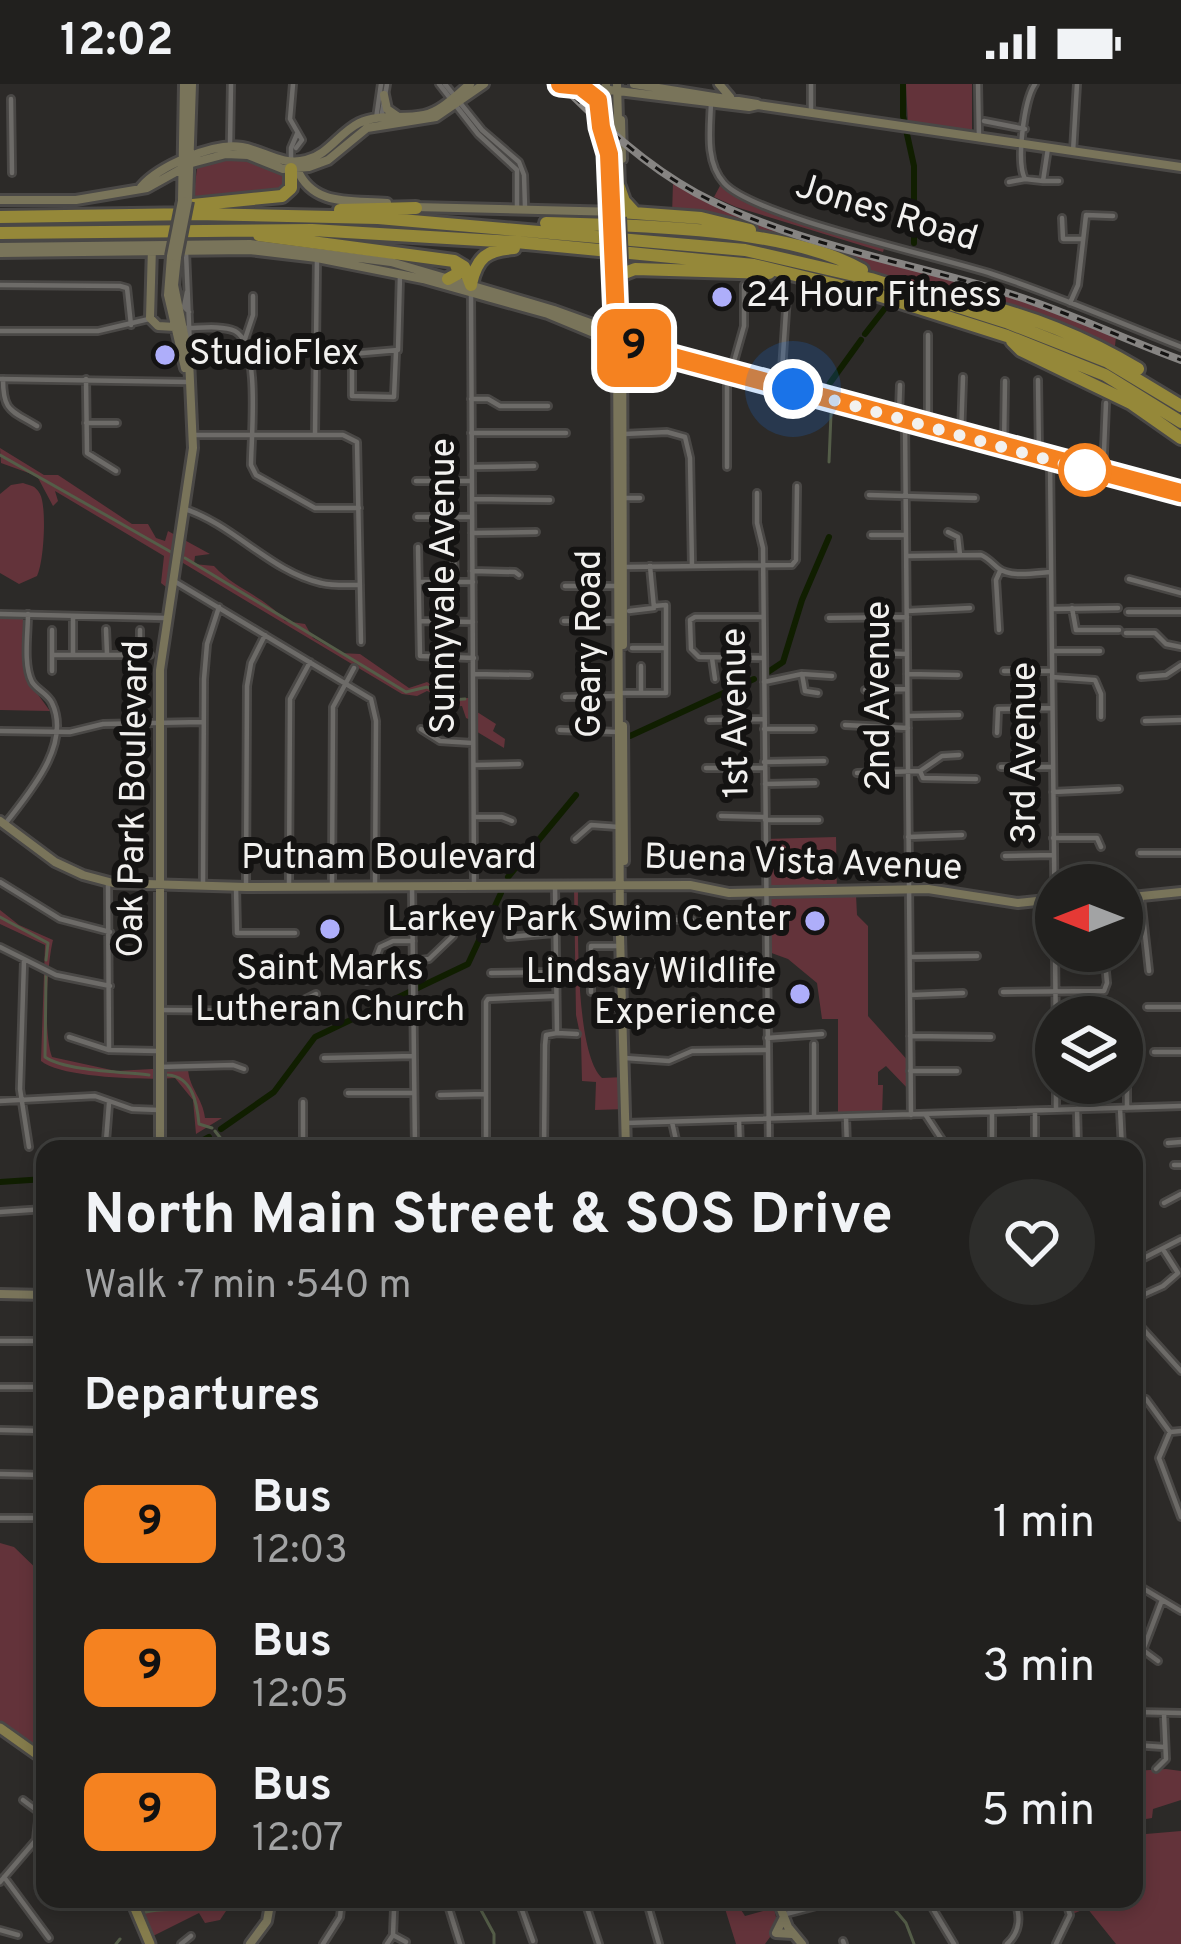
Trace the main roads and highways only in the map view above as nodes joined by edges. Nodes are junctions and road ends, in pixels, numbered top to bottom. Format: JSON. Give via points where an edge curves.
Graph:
{"nodes":[{"id":1,"x":188,"y":84,"type":"edge"},
{"id":2,"x":470,"y":84,"type":"edge"},
{"id":3,"x":484,"y":84,"type":"edge"},
{"id":4,"x":560,"y":84,"type":"edge"},
{"id":5,"x":634,"y":84,"type":"edge"},
{"id":6,"x":580,"y":86,"type":"edge"},
{"id":7,"x":606,"y":87,"type":"edge"},
{"id":8,"x":617,"y":87,"type":"edge"},
{"id":9,"x":713,"y":93,"type":"edge"},
{"id":10,"x":384,"y":95,"type":"road end"},
{"id":11,"x":455,"y":101,"type":"junction"},
{"id":12,"x":758,"y":105,"type":"junction"},
{"id":13,"x":398,"y":117,"type":"junction"},
{"id":14,"x":379,"y":120,"type":"junction"},
{"id":15,"x":609,"y":154,"type":"junction"},
{"id":16,"x":188,"y":162,"type":"junction"},
{"id":17,"x":294,"y":165,"type":"junction"},
{"id":18,"x":1181,"y":167,"type":"edge"},
{"id":19,"x":165,"y":179,"type":"junction"},
{"id":20,"x":616,"y":185,"type":"junction"},
{"id":21,"x":184,"y":186,"type":"junction"},
{"id":22,"x":141,"y":187,"type":"junction"},
{"id":23,"x":0,"y":200,"type":"edge"},
{"id":24,"x":185,"y":201,"type":"junction"},
{"id":25,"x":416,"y":208,"type":"junction"},
{"id":26,"x":591,"y":212,"type":"junction"},
{"id":27,"x":132,"y":214,"type":"junction"},
{"id":28,"x":619,"y":214,"type":"junction"},
{"id":29,"x":318,"y":215,"type":"junction"},
{"id":30,"x":0,"y":217,"type":"edge"},
{"id":31,"x":491,"y":226,"type":"junction"},
{"id":32,"x":248,"y":229,"type":"junction"},
{"id":33,"x":0,"y":230,"type":"edge"},
{"id":34,"x":544,"y":244,"type":"junction"},
{"id":35,"x":152,"y":248,"type":"junction"},
{"id":36,"x":0,"y":250,"type":"edge"},
{"id":37,"x":807,"y":250,"type":"junction"},
{"id":38,"x":180,"y":253,"type":"junction"},
{"id":39,"x":317,"y":254,"type":"junction"},
{"id":40,"x":454,"y":261,"type":"junction"},
{"id":41,"x":619,"y":267,"type":"junction"},
{"id":42,"x":796,"y":273,"type":"junction"},
{"id":43,"x":448,"y":279,"type":"junction"},
{"id":44,"x":871,"y":279,"type":"junction"},
{"id":45,"x":471,"y":289,"type":"junction"},
{"id":46,"x":882,"y":290,"type":"junction"},
{"id":47,"x":907,"y":295,"type":"junction"},
{"id":48,"x":152,"y":302,"type":"junction"},
{"id":49,"x":614,"y":306,"type":"junction"},
{"id":50,"x":585,"y":321,"type":"junction"},
{"id":51,"x":180,"y":326,"type":"junction"},
{"id":52,"x":1007,"y":336,"type":"junction"},
{"id":53,"x":619,"y":340,"type":"junction"},
{"id":54,"x":1027,"y":344,"type":"junction"},
{"id":55,"x":188,"y":382,"type":"junction"},
{"id":56,"x":1181,"y":396,"type":"edge"},
{"id":57,"x":1181,"y":406,"type":"edge"},
{"id":58,"x":1181,"y":422,"type":"edge"},
{"id":59,"x":1181,"y":438,"type":"edge"},
{"id":60,"x":1181,"y":496,"type":"edge"},
{"id":61,"x":621,"y":567,"type":"junction"},
{"id":62,"x":621,"y":621,"type":"junction"},
{"id":63,"x":620,"y":694,"type":"junction"},
{"id":64,"x":2,"y":822,"type":"edge"},
{"id":65,"x":158,"y":885,"type":"junction"},
{"id":66,"x":622,"y":885,"type":"junction"},
{"id":67,"x":1181,"y":892,"type":"edge"},
{"id":68,"x":1143,"y":898,"type":"edge"},
{"id":69,"x":1035,"y":901,"type":"edge"},
{"id":70,"x":622,"y":946,"type":"junction"},
{"id":71,"x":160,"y":1140,"type":"edge"},
{"id":72,"x":626,"y":1140,"type":"edge"},
{"id":73,"x":0,"y":1294,"type":"edge"},
{"id":74,"x":36,"y":1295,"type":"edge"},
{"id":75,"x":0,"y":1726,"type":"edge"},
{"id":76,"x":36,"y":1751,"type":"edge"},
{"id":77,"x":132,"y":1908,"type":"edge"},
{"id":78,"x":269,"y":1908,"type":"edge"},
{"id":79,"x":780,"y":1908,"type":"edge"},
{"id":80,"x":146,"y":1944,"type":"edge"},
{"id":81,"x":250,"y":1944,"type":"edge"},
{"id":82,"x":802,"y":1944,"type":"edge"}],
"edges":[{"from":1,"to":16,"type":"main road"},
{"from":2,"to":11,"type":"main road"},
{"from":3,"to":11,"type":"main road"},
{"from":4,"to":6,"type":"main road"},
{"from":5,"to":9,"type":"main road"},
{"from":6,"to":7,"type":"main road"},
{"from":6,"to":15,"type":"main road","via":[[598,100]]},
{"from":7,"to":8,"type":"main road"},
{"from":7,"to":15,"type":"main road"},
{"from":8,"to":9,"type":"main road"},
{"from":8,"to":20,"type":"main road","via":[[624,136]]},
{"from":9,"to":12,"type":"main road"},
{"from":9,"to":12,"type":"main road"},
{"from":10,"to":13,"type":"main road"},
{"from":11,"to":13,"type":"main road"},
{"from":11,"to":14,"type":"main road","via":[[424,122]]},
{"from":12,"to":18,"type":"main road"},
{"from":13,"to":14,"type":"main road"},
{"from":14,"to":17,"type":"main road","via":[[355,125]]},
{"from":15,"to":20,"type":"main road"},
{"from":16,"to":17,"type":"main road","via":[[232,153]]},
{"from":16,"to":17,"type":"main road","via":[[230,146]]},
{"from":16,"to":19,"type":"main road"},
{"from":16,"to":21,"type":"main road","name":"Oak Park Boulevard"},
{"from":16,"to":22,"type":"main road"},
{"from":16,"to":24,"type":"main road","name":"Oak Park Boulevard"},
{"from":17,"to":25,"type":"main road","via":[[321,197]]},
{"from":17,"to":27,"type":"highway","via":[[282,196]]},
{"from":19,"to":21,"type":"main road"},
{"from":19,"to":22,"type":"main road"},
{"from":20,"to":26,"type":"main road"},
{"from":20,"to":28,"type":"main road"},
{"from":20,"to":28,"type":"highway"},
{"from":21,"to":24,"type":"main road","name":"Oak Park Boulevard"},
{"from":22,"to":23,"type":"main road","via":[[76,200]]},
{"from":24,"to":38,"type":"main road","name":"Oak Park Boulevard","bridge":true},
{"from":25,"to":26,"type":"main road"},
{"from":25,"to":29,"type":"highway"},
{"from":26,"to":28,"type":"main road"},
{"from":27,"to":29,"type":"highway"},
{"from":27,"to":30,"type":"highway"},
{"from":28,"to":37,"type":"highway","via":[[725,223]]},
{"from":28,"to":41,"type":"main road","bridge":true},
{"from":29,"to":31,"type":"highway"},
{"from":31,"to":37,"type":"highway","via":[[686,230]]},
{"from":31,"to":44,"type":"highway","via":[[745,250]]},
{"from":32,"to":33,"type":"highway"},
{"from":32,"to":34,"type":"highway"},
{"from":32,"to":40,"type":"highway"},
{"from":33,"to":46,"type":"highway","via":[[265,224],[449,232],[744,258]]},
{"from":34,"to":42,"type":"highway"},
{"from":34,"to":45,"type":"highway","via":[[492,250],[476,265]]},
{"from":35,"to":36,"type":"main road"},
{"from":35,"to":38,"type":"main road"},
{"from":35,"to":48,"type":"main road"},
{"from":37,"to":44,"type":"highway"},
{"from":38,"to":39,"type":"main road"},
{"from":38,"to":51,"type":"main road","name":"Oak Park Boulevard","via":[[167,286]]},
{"from":39,"to":43,"type":"main road","via":[[391,262]]},
{"from":39,"to":45,"type":"main road"},
{"from":40,"to":43,"type":"highway","via":[[459,273]]},
{"from":40,"to":45,"type":"highway"},
{"from":41,"to":42,"type":"highway"},
{"from":41,"to":49,"type":"main road"},
{"from":41,"to":53,"type":"main road"},
{"from":42,"to":46,"type":"highway"},
{"from":43,"to":45,"type":"main road"},
{"from":44,"to":46,"type":"highway"},
{"from":45,"to":50,"type":"main road"},
{"from":45,"to":53,"type":"main road"},
{"from":46,"to":47,"type":"highway"},
{"from":47,"to":52,"type":"highway"},
{"from":47,"to":54,"type":"highway"},
{"from":47,"to":56,"type":"highway","via":[[994,307],[1114,355]]},
{"from":47,"to":57,"type":"highway","via":[[1077,348]]},
{"from":48,"to":51,"type":"main road","via":[[156,319]]},
{"from":48,"to":51,"type":"main road","via":[[158,326]]},
{"from":49,"to":50,"type":"main road","via":[[606,322]]},
{"from":49,"to":53,"type":"main road"},
{"from":50,"to":53,"type":"main road"},
{"from":51,"to":55,"type":"main road","name":"Oak Park Boulevard"},
{"from":51,"to":55,"type":"main road","name":"Oak Park Boulevard"},
{"from":52,"to":54,"type":"highway"},
{"from":52,"to":59,"type":"highway"},
{"from":53,"to":60,"type":"main road"},
{"from":53,"to":61,"type":"main road","name":"Geary Road"},
{"from":54,"to":58,"type":"highway","via":[[1115,380]]},
{"from":55,"to":65,"type":"main road","name":"Oak Park Boulevard","via":[[193,435],[158,723]]},
{"from":61,"to":62,"type":"main road","name":"Geary Road"},
{"from":61,"to":62,"type":"main road","name":"Geary Road"},
{"from":62,"to":63,"type":"main road","name":"Geary Road"},
{"from":63,"to":66,"type":"main road","name":"Geary Road"},
{"from":63,"to":66,"type":"main road","name":"Geary Road"},
{"from":64,"to":65,"type":"main road","name":"Putnam Boulevard","via":[[55,862],[108,883]]},
{"from":65,"to":66,"type":"main road","name":"Putnam Boulevard"},
{"from":65,"to":71,"type":"main road","name":"Oak Park Boulevard"},
{"from":66,"to":69,"type":"main road","name":"Buena Vista Avenue","via":[[729,893],[947,890]]},
{"from":66,"to":70,"type":"main road","name":"Geary Road"},
{"from":66,"to":70,"type":"main road","name":"Geary Road"},
{"from":67,"to":68,"type":"main road"},
{"from":70,"to":72,"type":"main road","name":"Geary Road"},
{"from":73,"to":74,"type":"main road"},
{"from":75,"to":76,"type":"main road"},
{"from":77,"to":80,"type":"main road"},
{"from":78,"to":81,"type":"main road"},
{"from":79,"to":82,"type":"main road","via":[[776,1933]]}]}
